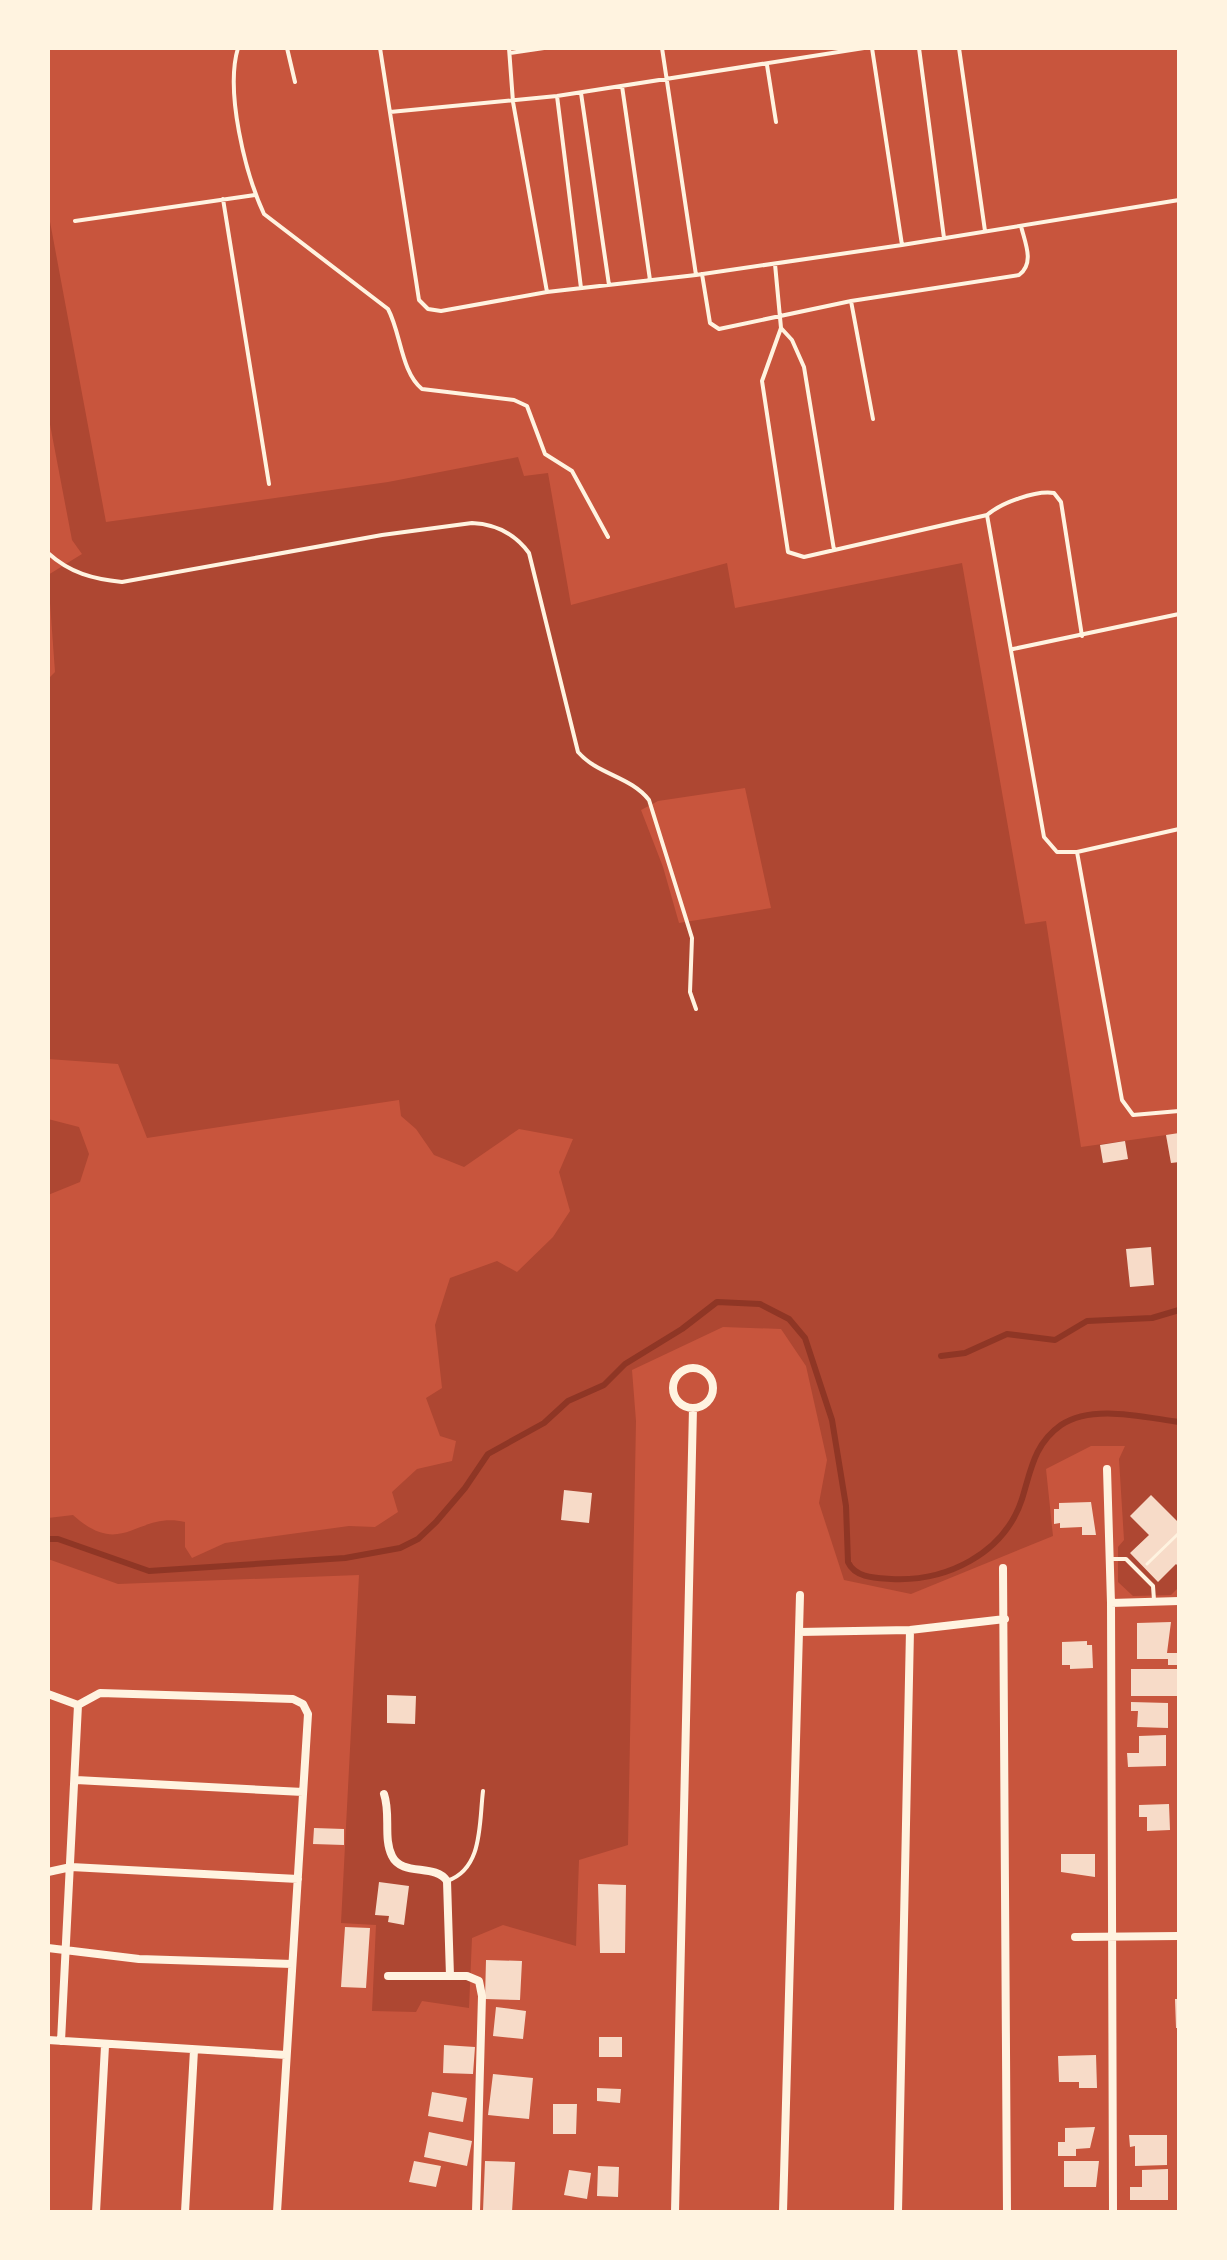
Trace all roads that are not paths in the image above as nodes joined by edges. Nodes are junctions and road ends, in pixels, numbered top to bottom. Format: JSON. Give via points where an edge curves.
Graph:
{"nodes":[{"id":1,"x":238,"y":48,"type":"edge"},
{"id":2,"x":287,"y":48,"type":"edge"},
{"id":3,"x":380,"y":48,"type":"edge"},
{"id":4,"x":544,"y":48,"type":"edge"},
{"id":5,"x":662,"y":48,"type":"edge"},
{"id":6,"x":864,"y":48,"type":"edge"},
{"id":7,"x":872,"y":48,"type":"edge"},
{"id":8,"x":919,"y":48,"type":"edge"},
{"id":9,"x":959,"y":48,"type":"edge"},
{"id":10,"x":509,"y":50,"type":"edge"},
{"id":11,"x":767,"y":65,"type":"junction"},
{"id":12,"x":666,"y":78,"type":"junction"},
{"id":13,"x":295,"y":82,"type":"dead end"},
{"id":14,"x":622,"y":86,"type":"junction"},
{"id":15,"x":581,"y":93,"type":"junction"},
{"id":16,"x":557,"y":96,"type":"junction"},
{"id":17,"x":513,"y":102,"type":"junction"},
{"id":18,"x":390,"y":112,"type":"junction"},
{"id":19,"x":776,"y":122,"type":"dead end"},
{"id":20,"x":255,"y":195,"type":"junction"},
{"id":21,"x":223,"y":199,"type":"junction"},
{"id":22,"x":1179,"y":200,"type":"edge"},
{"id":23,"x":75,"y":221,"type":"dead end"},
{"id":24,"x":1021,"y":226,"type":"junction"},
{"id":25,"x":985,"y":231,"type":"junction"},
{"id":26,"x":944,"y":238,"type":"junction"},
{"id":27,"x":902,"y":245,"type":"junction"},
{"id":28,"x":775,"y":264,"type":"junction"},
{"id":29,"x":699,"y":275,"type":"junction"},
{"id":30,"x":650,"y":280,"type":"junction"},
{"id":31,"x":609,"y":285,"type":"junction"},
{"id":32,"x":581,"y":288,"type":"junction"},
{"id":33,"x":547,"y":292,"type":"junction"},
{"id":34,"x":851,"y":301,"type":"junction"},
{"id":35,"x":779,"y":317,"type":"junction"},
{"id":36,"x":781,"y":328,"type":"junction"},
{"id":37,"x":873,"y":419,"type":"dead end"},
{"id":38,"x":269,"y":484,"type":"dead end"},
{"id":39,"x":987,"y":515,"type":"junction"},
{"id":40,"x":608,"y":537,"type":"dead end"},
{"id":41,"x":834,"y":550,"type":"junction"},
{"id":42,"x":48,"y":553,"type":"edge"},
{"id":43,"x":1179,"y":614,"type":"edge"},
{"id":44,"x":1082,"y":636,"type":"junction"},
{"id":45,"x":1013,"y":649,"type":"junction"},
{"id":46,"x":1179,"y":829,"type":"edge"},
{"id":47,"x":1077,"y":852,"type":"junction"},
{"id":48,"x":696,"y":1009,"type":"dead end"},
{"id":49,"x":1179,"y":1111,"type":"edge"},
{"id":50,"x":693,"y":1408,"type":"junction"},
{"id":51,"x":1107,"y":1469,"type":"dead end"},
{"id":52,"x":1110,"y":1560,"type":"junction"},
{"id":53,"x":1003,"y":1568,"type":"dead end"},
{"id":54,"x":800,"y":1595,"type":"dead end"},
{"id":55,"x":1179,"y":1601,"type":"edge"},
{"id":56,"x":1154,"y":1602,"type":"junction"},
{"id":57,"x":1111,"y":1603,"type":"junction"},
{"id":58,"x":1005,"y":1619,"type":"junction"},
{"id":59,"x":910,"y":1630,"type":"junction"},
{"id":60,"x":799,"y":1632,"type":"junction"},
{"id":61,"x":48,"y":1694,"type":"edge"},
{"id":62,"x":78,"y":1705,"type":"junction"},
{"id":63,"x":76,"y":1780,"type":"junction"},
{"id":64,"x":483,"y":1791,"type":"dead end"},
{"id":65,"x":303,"y":1792,"type":"junction"},
{"id":66,"x":384,"y":1794,"type":"dead end"},
{"id":67,"x":71,"y":1867,"type":"junction"},
{"id":68,"x":48,"y":1872,"type":"edge"},
{"id":69,"x":298,"y":1879,"type":"junction"},
{"id":70,"x":447,"y":1881,"type":"junction"},
{"id":71,"x":1112,"y":1936,"type":"junction"},
{"id":72,"x":1179,"y":1936,"type":"edge"},
{"id":73,"x":1075,"y":1937,"type":"dead end"},
{"id":74,"x":48,"y":1948,"type":"edge"},
{"id":75,"x":64,"y":1950,"type":"junction"},
{"id":76,"x":292,"y":1964,"type":"junction"},
{"id":77,"x":388,"y":1976,"type":"dead end"},
{"id":78,"x":450,"y":1976,"type":"junction"},
{"id":79,"x":48,"y":2040,"type":"edge"},
{"id":80,"x":61,"y":2041,"type":"junction"},
{"id":81,"x":105,"y":2046,"type":"junction"},
{"id":82,"x":194,"y":2050,"type":"junction"},
{"id":83,"x":286,"y":2055,"type":"junction"},
{"id":84,"x":96,"y":2212,"type":"edge"},
{"id":85,"x":185,"y":2212,"type":"edge"},
{"id":86,"x":277,"y":2212,"type":"edge"},
{"id":87,"x":476,"y":2212,"type":"edge"},
{"id":88,"x":675,"y":2212,"type":"edge"},
{"id":89,"x":783,"y":2212,"type":"edge"},
{"id":90,"x":898,"y":2212,"type":"edge"},
{"id":91,"x":1007,"y":2212,"type":"edge"},
{"id":92,"x":1113,"y":2212,"type":"edge"}],
"edges":[{"from":1,"to":20,"type":"lane","via":[[232,86]]},
{"from":2,"to":13,"type":"lane"},
{"from":3,"to":18,"type":"lane"},
{"from":4,"to":10,"type":"lane"},
{"from":5,"to":12,"type":"lane"},
{"from":6,"to":11,"type":"lane"},
{"from":7,"to":27,"type":"lane"},
{"from":8,"to":26,"type":"lane"},
{"from":9,"to":25,"type":"lane"},
{"from":10,"to":17,"type":"lane"},
{"from":11,"to":12,"type":"lane"},
{"from":11,"to":19,"type":"lane"},
{"from":12,"to":14,"type":"lane"},
{"from":12,"to":29,"type":"lane"},
{"from":14,"to":15,"type":"lane"},
{"from":14,"to":30,"type":"lane"},
{"from":15,"to":16,"type":"lane"},
{"from":15,"to":31,"type":"lane"},
{"from":16,"to":17,"type":"lane"},
{"from":16,"to":32,"type":"lane"},
{"from":17,"to":18,"type":"lane"},
{"from":17,"to":33,"type":"lane"},
{"from":18,"to":33,"type":"lane","via":[[419,300],[428,309],[441,311]]},
{"from":20,"to":21,"type":"lane"},
{"from":20,"to":40,"type":"lane","via":[[264,214],[388,309],[413,381],[422,389],[527,406],[545,454],[572,471]]},
{"from":21,"to":23,"type":"lane"},
{"from":21,"to":38,"type":"lane"},
{"from":22,"to":24,"type":"lane"},
{"from":24,"to":25,"type":"lane"},
{"from":24,"to":34,"type":"lane","via":[[1029,260],[1019,275]]},
{"from":25,"to":26,"type":"lane"},
{"from":26,"to":27,"type":"lane"},
{"from":27,"to":28,"type":"lane"},
{"from":28,"to":29,"type":"lane"},
{"from":28,"to":35,"type":"lane"},
{"from":29,"to":30,"type":"lane"},
{"from":29,"to":35,"type":"lane","via":[[713,328]]},
{"from":30,"to":31,"type":"lane"},
{"from":31,"to":32,"type":"lane"},
{"from":32,"to":33,"type":"lane"},
{"from":34,"to":35,"type":"lane"},
{"from":34,"to":37,"type":"lane"},
{"from":35,"to":36,"type":"lane"},
{"from":36,"to":41,"type":"lane","via":[[804,367]]},
{"from":36,"to":41,"type":"lane","via":[[762,381],[785,546],[795,556]]},
{"from":39,"to":41,"type":"lane"},
{"from":39,"to":44,"type":"lane","via":[[1044,492],[1058,496]]},
{"from":39,"to":45,"type":"lane"},
{"from":42,"to":48,"type":"lane","via":[[95,580],[122,582],[472,523],[517,538],[529,553],[578,752],[586,762],[637,785],[649,800],[692,938],[690,992]]},
{"from":43,"to":44,"type":"lane"},
{"from":44,"to":45,"type":"lane"},
{"from":45,"to":47,"type":"lane","via":[[1044,837],[1057,852]]},
{"from":46,"to":47,"type":"lane"},
{"from":47,"to":49,"type":"lane","via":[[1122,1100],[1133,1115]]},
{"from":50,"to":50,"type":"street","via":[[708,1402],[713,1387],[706,1373],[692,1368],[679,1374],[673,1387],[678,1402]]},
{"from":50,"to":88,"type":"street"},
{"from":51,"to":52,"type":"street"},
{"from":52,"to":56,"type":"lane","via":[[1126,1559],[1153,1586]]},
{"from":52,"to":57,"type":"street"},
{"from":53,"to":58,"type":"street"},
{"from":54,"to":60,"type":"street"},
{"from":55,"to":56,"type":"street"},
{"from":56,"to":57,"type":"street"},
{"from":57,"to":71,"type":"street"},
{"from":58,"to":59,"type":"street"},
{"from":58,"to":91,"type":"street"},
{"from":59,"to":60,"type":"street"},
{"from":59,"to":90,"type":"street"},
{"from":60,"to":89,"type":"street"},
{"from":61,"to":62,"type":"street"},
{"from":62,"to":63,"type":"street"},
{"from":62,"to":65,"type":"street","via":[[100,1693],[293,1699],[308,1714]]},
{"from":63,"to":65,"type":"street"},
{"from":63,"to":67,"type":"street"},
{"from":64,"to":70,"type":"lane","via":[[472,1863],[463,1876]]},
{"from":65,"to":69,"type":"street"},
{"from":66,"to":70,"type":"street","via":[[390,1809],[392,1857],[398,1864],[435,1872]]},
{"from":67,"to":68,"type":"street"},
{"from":67,"to":69,"type":"street"},
{"from":67,"to":75,"type":"street"},
{"from":69,"to":76,"type":"street"},
{"from":70,"to":78,"type":"street"},
{"from":71,"to":72,"type":"street"},
{"from":71,"to":73,"type":"street"},
{"from":71,"to":92,"type":"street"},
{"from":74,"to":75,"type":"street"},
{"from":75,"to":76,"type":"street","via":[[139,1959]]},
{"from":75,"to":80,"type":"street"},
{"from":76,"to":83,"type":"street"},
{"from":77,"to":78,"type":"street"},
{"from":78,"to":87,"type":"street","via":[[479,1981],[482,1996]]},
{"from":79,"to":80,"type":"street"},
{"from":80,"to":81,"type":"street"},
{"from":81,"to":82,"type":"street"},
{"from":81,"to":84,"type":"street"},
{"from":82,"to":83,"type":"street"},
{"from":82,"to":85,"type":"street"},
{"from":83,"to":86,"type":"street"}]}
